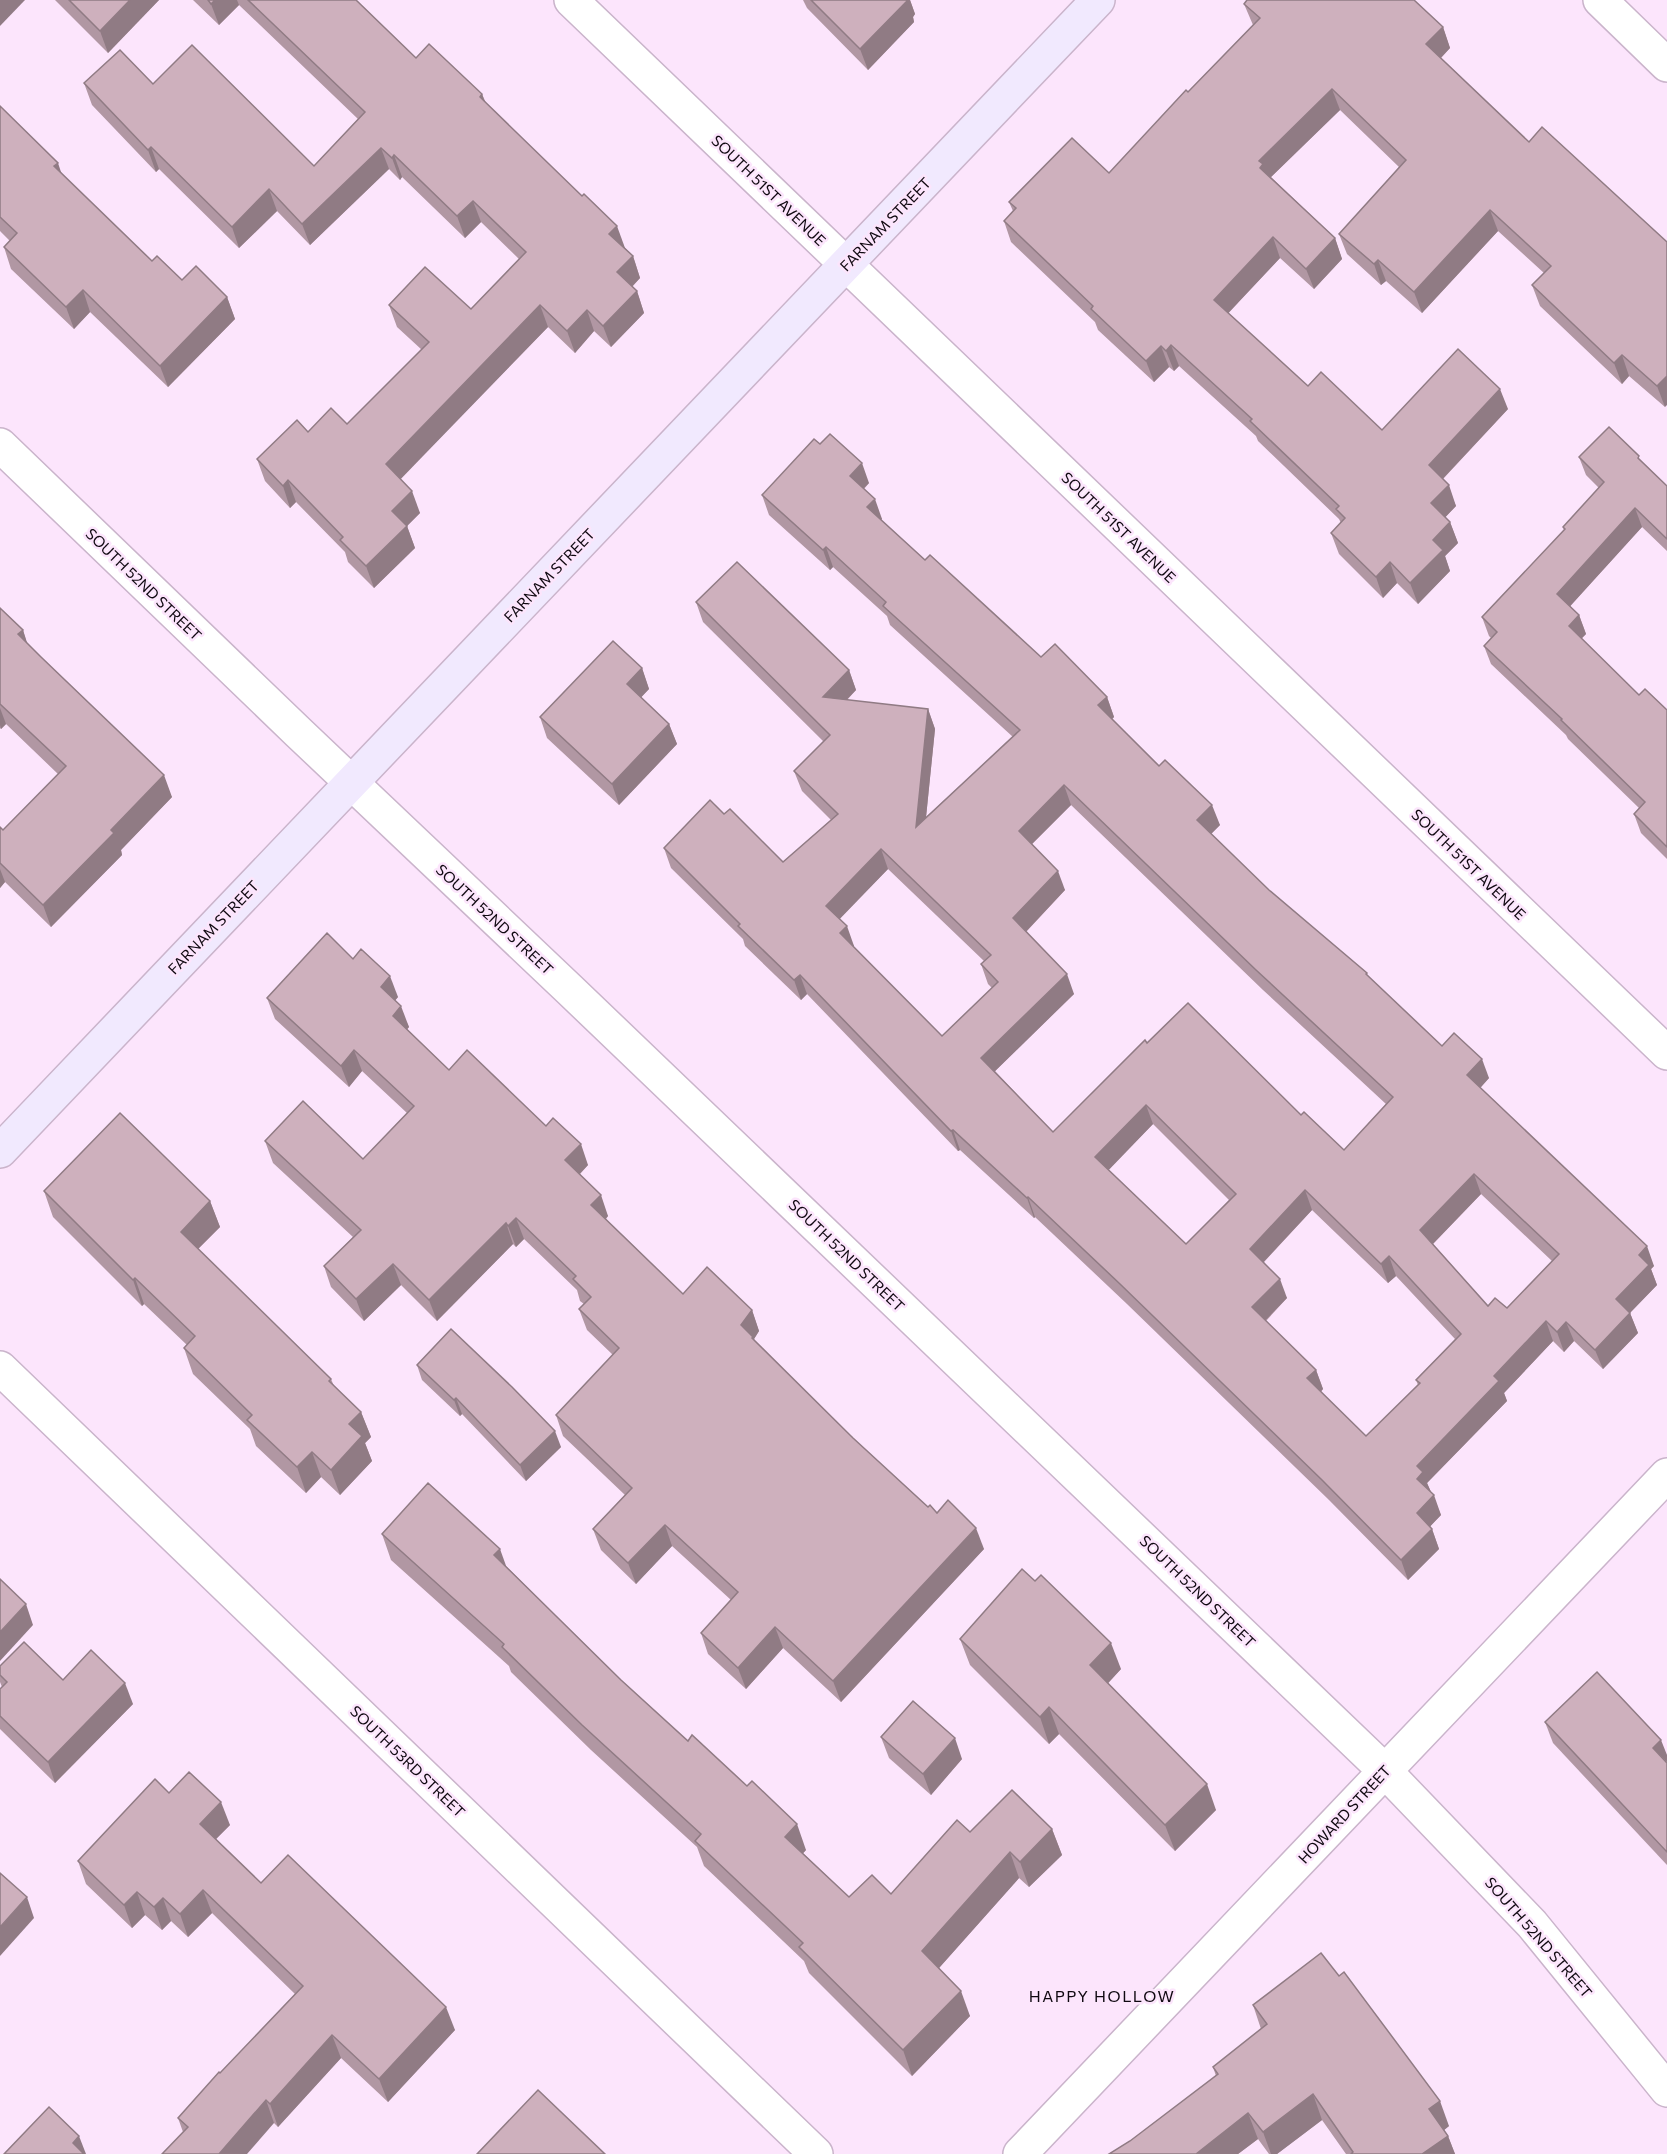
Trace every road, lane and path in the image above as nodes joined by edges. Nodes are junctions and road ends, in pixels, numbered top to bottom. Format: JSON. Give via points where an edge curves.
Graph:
{"nodes":[{"id":1,"x":571,"y":0,"type":"edge"},
{"id":2,"x":1098,"y":0,"type":"edge"},
{"id":3,"x":1600,"y":0,"type":"edge"},
{"id":4,"x":1667,"y":65,"type":"edge"},
{"id":5,"x":846,"y":264,"type":"junction"},
{"id":6,"x":0,"y":445,"type":"edge"},
{"id":7,"x":351,"y":783,"type":"junction"},
{"id":8,"x":1667,"y":1053,"type":"edge"},
{"id":9,"x":0,"y":1151,"type":"edge"},
{"id":10,"x":0,"y":1368,"type":"edge"},
{"id":11,"x":1667,"y":1474,"type":"edge"},
{"id":12,"x":1385,"y":1771,"type":"junction"},
{"id":13,"x":1667,"y":2090,"type":"edge"},
{"id":14,"x":816,"y":2154,"type":"edge"},
{"id":15,"x":1020,"y":2154,"type":"edge"}],
"edges":[{"from":1,"to":5,"type":"street","name":"SOUTH 51ST AVENUE"},
{"from":2,"to":5,"type":"main road","name":"FARNAM STREET"},
{"from":3,"to":4,"type":"street"},
{"from":5,"to":7,"type":"main road","name":"FARNAM STREET"},
{"from":5,"to":8,"type":"street","name":"SOUTH 51ST AVENUE"},
{"from":6,"to":7,"type":"street","name":"SOUTH 52ND STREET"},
{"from":7,"to":9,"type":"main road","name":"FARNAM STREET"},
{"from":7,"to":12,"type":"street","name":"SOUTH 52ND STREET"},
{"from":10,"to":14,"type":"street","name":"SOUTH 53RD STREET"},
{"from":11,"to":12,"type":"street","name":"HOWARD STREET"},
{"from":12,"to":13,"type":"street","name":"SOUTH 52ND STREET","via":[[1532,1924]]},
{"from":12,"to":15,"type":"street","name":"HOWARD STREET"}]}
